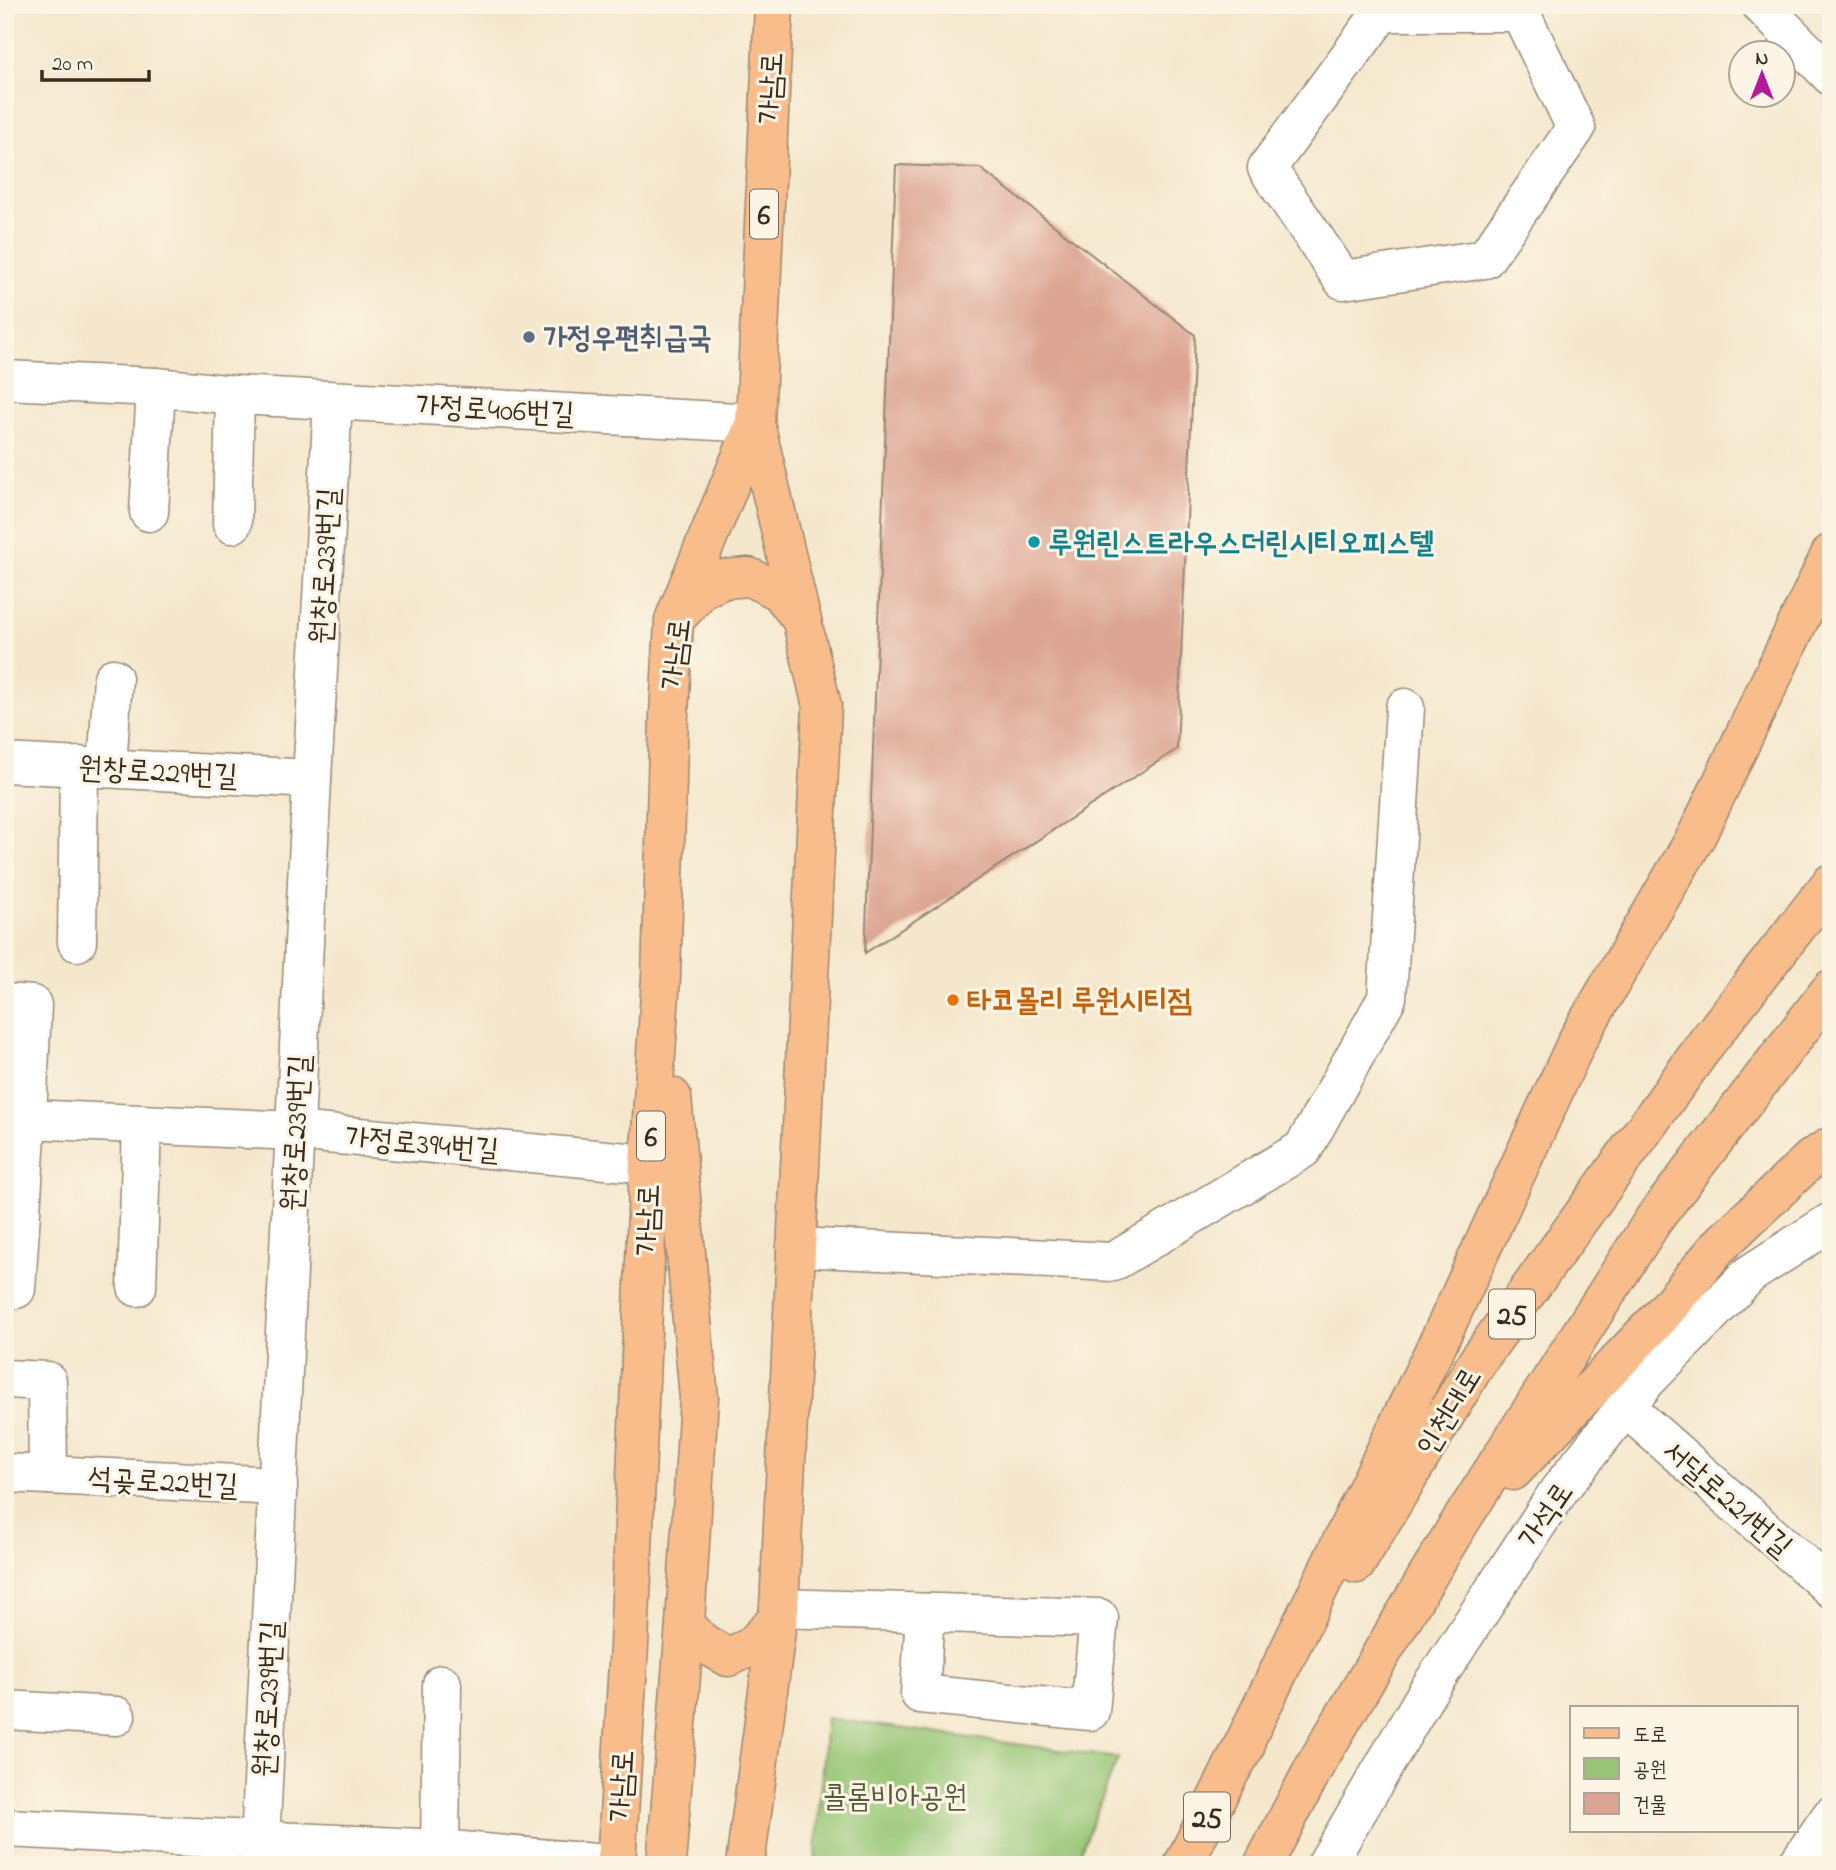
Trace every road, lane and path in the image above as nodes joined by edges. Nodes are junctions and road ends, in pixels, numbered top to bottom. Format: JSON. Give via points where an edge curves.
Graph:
{"nodes":[{"id":1,"x":774,"y":5,"type":"edge"},
{"id":2,"x":1761,"y":5,"type":"edge"},
{"id":3,"x":1522,"y":9,"type":"edge"},
{"id":4,"x":1831,"y":76,"type":"edge"},
{"id":5,"x":5,"y":380,"type":"edge"},
{"id":6,"x":156,"y":387,"type":"junction"},
{"id":7,"x":235,"y":396,"type":"junction"},
{"id":8,"x":334,"y":401,"type":"junction"},
{"id":9,"x":755,"y":423,"type":"junction"},
{"id":10,"x":149,"y":512,"type":"dead end"},
{"id":11,"x":232,"y":524,"type":"dead end"},
{"id":12,"x":1831,"y":553,"type":"edge"},
{"id":13,"x":674,"y":620,"type":"junction"},
{"id":14,"x":802,"y":620,"type":"junction"},
{"id":15,"x":113,"y":678,"type":"dead end"},
{"id":16,"x":1405,"y":708,"type":"dead end"},
{"id":17,"x":5,"y":763,"type":"edge"},
{"id":18,"x":93,"y":767,"type":"junction"},
{"id":19,"x":312,"y":779,"type":"junction"},
{"id":20,"x":1831,"y":883,"type":"edge"},
{"id":21,"x":77,"y":942,"type":"dead end"},
{"id":22,"x":661,"y":976,"type":"junction"},
{"id":23,"x":1831,"y":989,"type":"edge"},
{"id":24,"x":5,"y":1003,"type":"edge"},
{"id":25,"x":16,"y":1119,"type":"edge"},
{"id":26,"x":142,"y":1124,"type":"junction"},
{"id":27,"x":295,"y":1131,"type":"junction"},
{"id":28,"x":1831,"y":1146,"type":"edge"},
{"id":29,"x":649,"y":1164,"type":"junction"},
{"id":30,"x":13,"y":1222,"type":"edge"},
{"id":31,"x":1831,"y":1223,"type":"edge"},
{"id":32,"x":796,"y":1247,"type":"junction"},
{"id":33,"x":137,"y":1287,"type":"dead end"},
{"id":34,"x":16,"y":1289,"type":"dead end"},
{"id":35,"x":5,"y":1379,"type":"edge"},
{"id":36,"x":1625,"y":1408,"type":"junction"},
{"id":37,"x":5,"y":1473,"type":"edge"},
{"id":38,"x":48,"y":1475,"type":"junction"},
{"id":39,"x":278,"y":1486,"type":"junction"},
{"id":40,"x":1455,"y":1530,"type":"junction"},
{"id":41,"x":1831,"y":1588,"type":"edge"},
{"id":42,"x":778,"y":1614,"type":"junction"},
{"id":43,"x":925,"y":1614,"type":"junction"},
{"id":44,"x":685,"y":1624,"type":"junction"},
{"id":45,"x":442,"y":1684,"type":"dead end"},
{"id":46,"x":5,"y":1710,"type":"edge"},
{"id":47,"x":116,"y":1716,"type":"dead end"},
{"id":48,"x":1231,"y":1770,"type":"junction"},
{"id":49,"x":1831,"y":1816,"type":"edge"},
{"id":50,"x":5,"y":1828,"type":"edge"},
{"id":51,"x":440,"y":1849,"type":"junction"},
{"id":52,"x":260,"y":1853,"type":"edge"},
{"id":53,"x":616,"y":1865,"type":"edge"},
{"id":54,"x":666,"y":1865,"type":"edge"},
{"id":55,"x":745,"y":1865,"type":"edge"},
{"id":56,"x":1183,"y":1865,"type":"edge"},
{"id":57,"x":1264,"y":1865,"type":"edge"},
{"id":58,"x":1326,"y":1865,"type":"edge"},
{"id":59,"x":1797,"y":1865,"type":"edge"}],
"edges":[{"from":1,"to":9,"type":"main road","name":"가남로","number":"6"},
{"from":2,"to":4,"type":"street"},
{"from":3,"to":3,"type":"street","via":[[1382,12],[1267,168],[1343,280],[1485,260],[1576,128]]},
{"from":5,"to":6,"type":"street","name":"가정로406번길"},
{"from":6,"to":7,"type":"street","name":"가정로406번길"},
{"from":6,"to":10,"type":"street"},
{"from":7,"to":8,"type":"street","name":"가정로406번길"},
{"from":7,"to":11,"type":"street"},
{"from":8,"to":9,"type":"street","name":"가정로406번길"},
{"from":8,"to":19,"type":"street","name":"원창로239번길"},
{"from":9,"to":13,"type":"main road","name":"가남로","number":"6"},
{"from":9,"to":14,"type":"main road","name":"가남로","number":"6"},
{"from":12,"to":48,"type":"main road","via":[[1698,835],[1578,1040],[1446,1326]]},
{"from":13,"to":14,"type":"main road","via":[[702,589],[724,579],[749,577],[779,591]]},
{"from":13,"to":22,"type":"main road","name":"가남로","number":"6"},
{"from":14,"to":32,"type":"main road","name":"가남로","number":"6","via":[[822,706]]},
{"from":15,"to":18,"type":"street"},
{"from":16,"to":32,"type":"street","via":[[1387,998],[1303,1149],[1113,1262]]},
{"from":17,"to":18,"type":"street","name":"원창로229번길"},
{"from":18,"to":19,"type":"street","name":"원창로229번길"},
{"from":18,"to":21,"type":"street"},
{"from":19,"to":27,"type":"street","name":"원창로239번길"},
{"from":20,"to":48,"type":"main road","name":"인천대로","number":"25","via":[[1707,1042],[1479,1359]]},
{"from":22,"to":29,"type":"main road","name":"가남로","number":"6"},
{"from":22,"to":44,"type":"main road","via":[[699,1398]]},
{"from":23,"to":40,"type":"main road","number":"25","via":[[1654,1219]]},
{"from":24,"to":25,"type":"street","via":[[32,1005]]},
{"from":25,"to":26,"type":"street","name":"가정로394번길"},
{"from":25,"to":30,"type":"street"},
{"from":26,"to":27,"type":"street","name":"가정로394번길"},
{"from":26,"to":33,"type":"street"},
{"from":27,"to":29,"type":"street","name":"가정로394번길"},
{"from":27,"to":39,"type":"street","name":"원창로239번길"},
{"from":28,"to":40,"type":"main road","via":[[1812,1158],[1718,1247],[1660,1317]]},
{"from":29,"to":53,"type":"main road","name":"가남로","number":"6"},
{"from":30,"to":34,"type":"street"},
{"from":31,"to":36,"type":"street","name":"가석로","via":[[1750,1274]]},
{"from":32,"to":42,"type":"main road","name":"가남로","number":"6"},
{"from":35,"to":38,"type":"street","name":"석곶로22번길","via":[[47,1381]]},
{"from":36,"to":41,"type":"street","name":"서달로221번길"},
{"from":36,"to":58,"type":"street","name":"가석로","via":[[1560,1489],[1426,1694]]},
{"from":37,"to":38,"type":"street","name":"석곶로22번길"},
{"from":38,"to":39,"type":"street","name":"석곶로22번길"},
{"from":39,"to":52,"type":"street","name":"원창로239번길"},
{"from":40,"to":57,"type":"main road","number":"25","via":[[1317,1762]]},
{"from":42,"to":43,"type":"street"},
{"from":42,"to":44,"type":"main road","via":[[751,1647],[728,1657],[703,1643]]},
{"from":42,"to":55,"type":"main road","name":"가남로","number":"6"},
{"from":43,"to":43,"type":"street","via":[[1099,1618],[1090,1711],[920,1694]]},
{"from":44,"to":54,"type":"main road"},
{"from":45,"to":51,"type":"street"},
{"from":46,"to":47,"type":"street"},
{"from":48,"to":56,"type":"main road","name":"인천대로","number":"25"},
{"from":49,"to":59,"type":"street"},
{"from":50,"to":52,"type":"street"},
{"from":51,"to":52,"type":"street"},
{"from":51,"to":53,"type":"street"}]}
